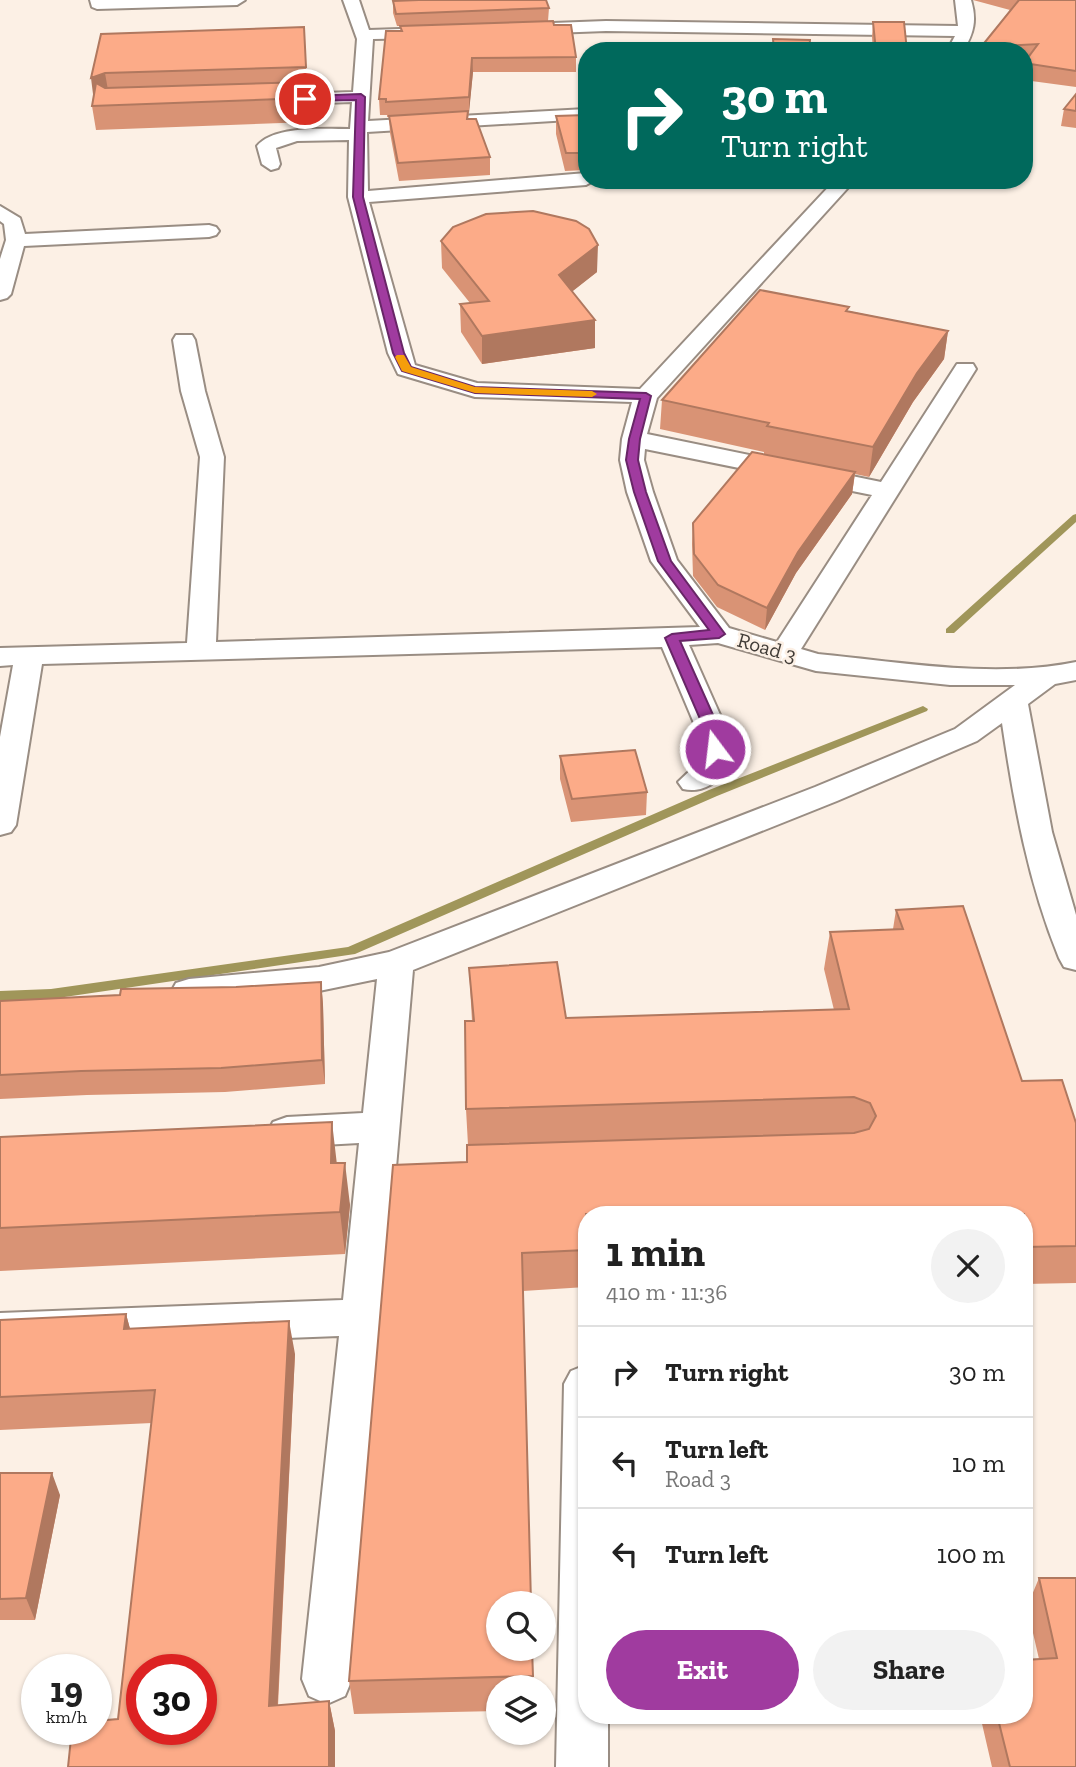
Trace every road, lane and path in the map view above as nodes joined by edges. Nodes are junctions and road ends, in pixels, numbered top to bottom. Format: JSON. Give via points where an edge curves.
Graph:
{"nodes":[{"id":1,"x":98,"y":0,"type":"edge"},
{"id":2,"x":237,"y":0,"type":"edge"},
{"id":3,"x":351,"y":0,"type":"edge"},
{"id":4,"x":963,"y":0,"type":"edge"},
{"id":5,"x":512,"y":29,"type":"edge"},
{"id":6,"x":965,"y":31,"type":"junction"},
{"id":7,"x":446,"y":32,"type":"edge"},
{"id":8,"x":363,"y":35,"type":"junction"},
{"id":9,"x":960,"y":42,"type":"edge"},
{"id":10,"x":361,"y":97,"type":"junction"},
{"id":11,"x":249,"y":100,"type":"edge"},
{"id":12,"x":578,"y":115,"type":"edge"},
{"id":13,"x":359,"y":130,"type":"junction"},
{"id":14,"x":271,"y":164,"type":"dead end"},
{"id":15,"x":578,"y":180,"type":"edge"},
{"id":16,"x":838,"y":189,"type":"edge"},
{"id":17,"x":358,"y":197,"type":"junction"},
{"id":18,"x":0,"y":212,"type":"edge"},
{"id":19,"x":209,"y":232,"type":"dead end"},
{"id":20,"x":16,"y":240,"type":"junction"},
{"id":21,"x":0,"y":295,"type":"edge"},
{"id":22,"x":184,"y":340,"type":"dead end"},
{"id":23,"x":965,"y":369,"type":"dead end"},
{"id":24,"x":646,"y":396,"type":"junction"},
{"id":25,"x":634,"y":439,"type":"junction"},
{"id":26,"x":887,"y":491,"type":"junction"},
{"id":27,"x":719,"y":634,"type":"junction"},
{"id":28,"x":672,"y":638,"type":"junction"},
{"id":29,"x":201,"y":651,"type":"junction"},
{"id":30,"x":785,"y":652,"type":"junction"},
{"id":31,"x":15,"y":657,"type":"edge"},
{"id":32,"x":1061,"y":674,"type":"edge"},
{"id":33,"x":1013,"y":702,"type":"junction"},
{"id":34,"x":694,"y":782,"type":"dead end"},
{"id":35,"x":0,"y":825,"type":"edge"},
{"id":36,"x":1076,"y":958,"type":"edge"},
{"id":37,"x":396,"y":963,"type":"junction"},
{"id":38,"x":162,"y":994,"type":"edge"},
{"id":39,"x":379,"y":1127,"type":"junction"},
{"id":40,"x":257,"y":1133,"type":"edge"},
{"id":41,"x":417,"y":1167,"type":"edge"},
{"id":42,"x":375,"y":1168,"type":"junction"},
{"id":43,"x":362,"y":1317,"type":"junction"},
{"id":44,"x":0,"y":1331,"type":"edge"},
{"id":45,"x":327,"y":1679,"type":"dead end"},
{"id":46,"x":582,"y":1724,"type":"edge"},
{"id":47,"x":582,"y":1767,"type":"edge"}],
"edges":[{"from":1,"to":2,"type":"street","via":[[97,4]]},
{"from":3,"to":8,"type":"street"},
{"from":4,"to":6,"type":"street","via":[[969,17]]},
{"from":5,"to":6,"type":"street"},
{"from":6,"to":9,"type":"street"},
{"from":7,"to":8,"type":"street"},
{"from":8,"to":10,"type":"street"},
{"from":10,"to":11,"type":"street"},
{"from":10,"to":13,"type":"street"},
{"from":12,"to":13,"type":"street"},
{"from":13,"to":14,"type":"street","via":[[271,141],[266,146]]},
{"from":13,"to":17,"type":"street"},
{"from":15,"to":17,"type":"street"},
{"from":16,"to":24,"type":"street","name":"Road 3"},
{"from":17,"to":24,"type":"street","via":[[406,369],[475,390]]},
{"from":18,"to":20,"type":"street","via":[[13,222]]},
{"from":19,"to":20,"type":"street"},
{"from":20,"to":21,"type":"street"},
{"from":22,"to":29,"type":"street","via":[[212,457]]},
{"from":23,"to":26,"type":"street"},
{"from":24,"to":25,"type":"street","name":"Road 3"},
{"from":25,"to":26,"type":"street"},
{"from":25,"to":27,"type":"street","name":"Road 3","via":[[632,460],[664,561]]},
{"from":26,"to":30,"type":"street"},
{"from":27,"to":28,"type":"street"},
{"from":27,"to":30,"type":"street","name":"Road 3"},
{"from":28,"to":29,"type":"street"},
{"from":28,"to":34,"type":"street","via":[[715,735],[716,764]]},
{"from":29,"to":31,"type":"street"},
{"from":30,"to":32,"type":"street","name":"Road 3","via":[[817,662],[950,676]]},
{"from":31,"to":35,"type":"street"},
{"from":32,"to":33,"type":"street"},
{"from":33,"to":36,"type":"street","via":[[1041,860]]},
{"from":33,"to":37,"type":"street","via":[[965,735],[877,773]]},
{"from":37,"to":38,"type":"street","via":[[319,979]]},
{"from":37,"to":39,"type":"street"},
{"from":39,"to":40,"type":"street"},
{"from":39,"to":42,"type":"street"},
{"from":41,"to":42,"type":"street"},
{"from":42,"to":43,"type":"street"},
{"from":43,"to":44,"type":"street"},
{"from":43,"to":45,"type":"street"},
{"from":46,"to":47,"type":"street"}]}
